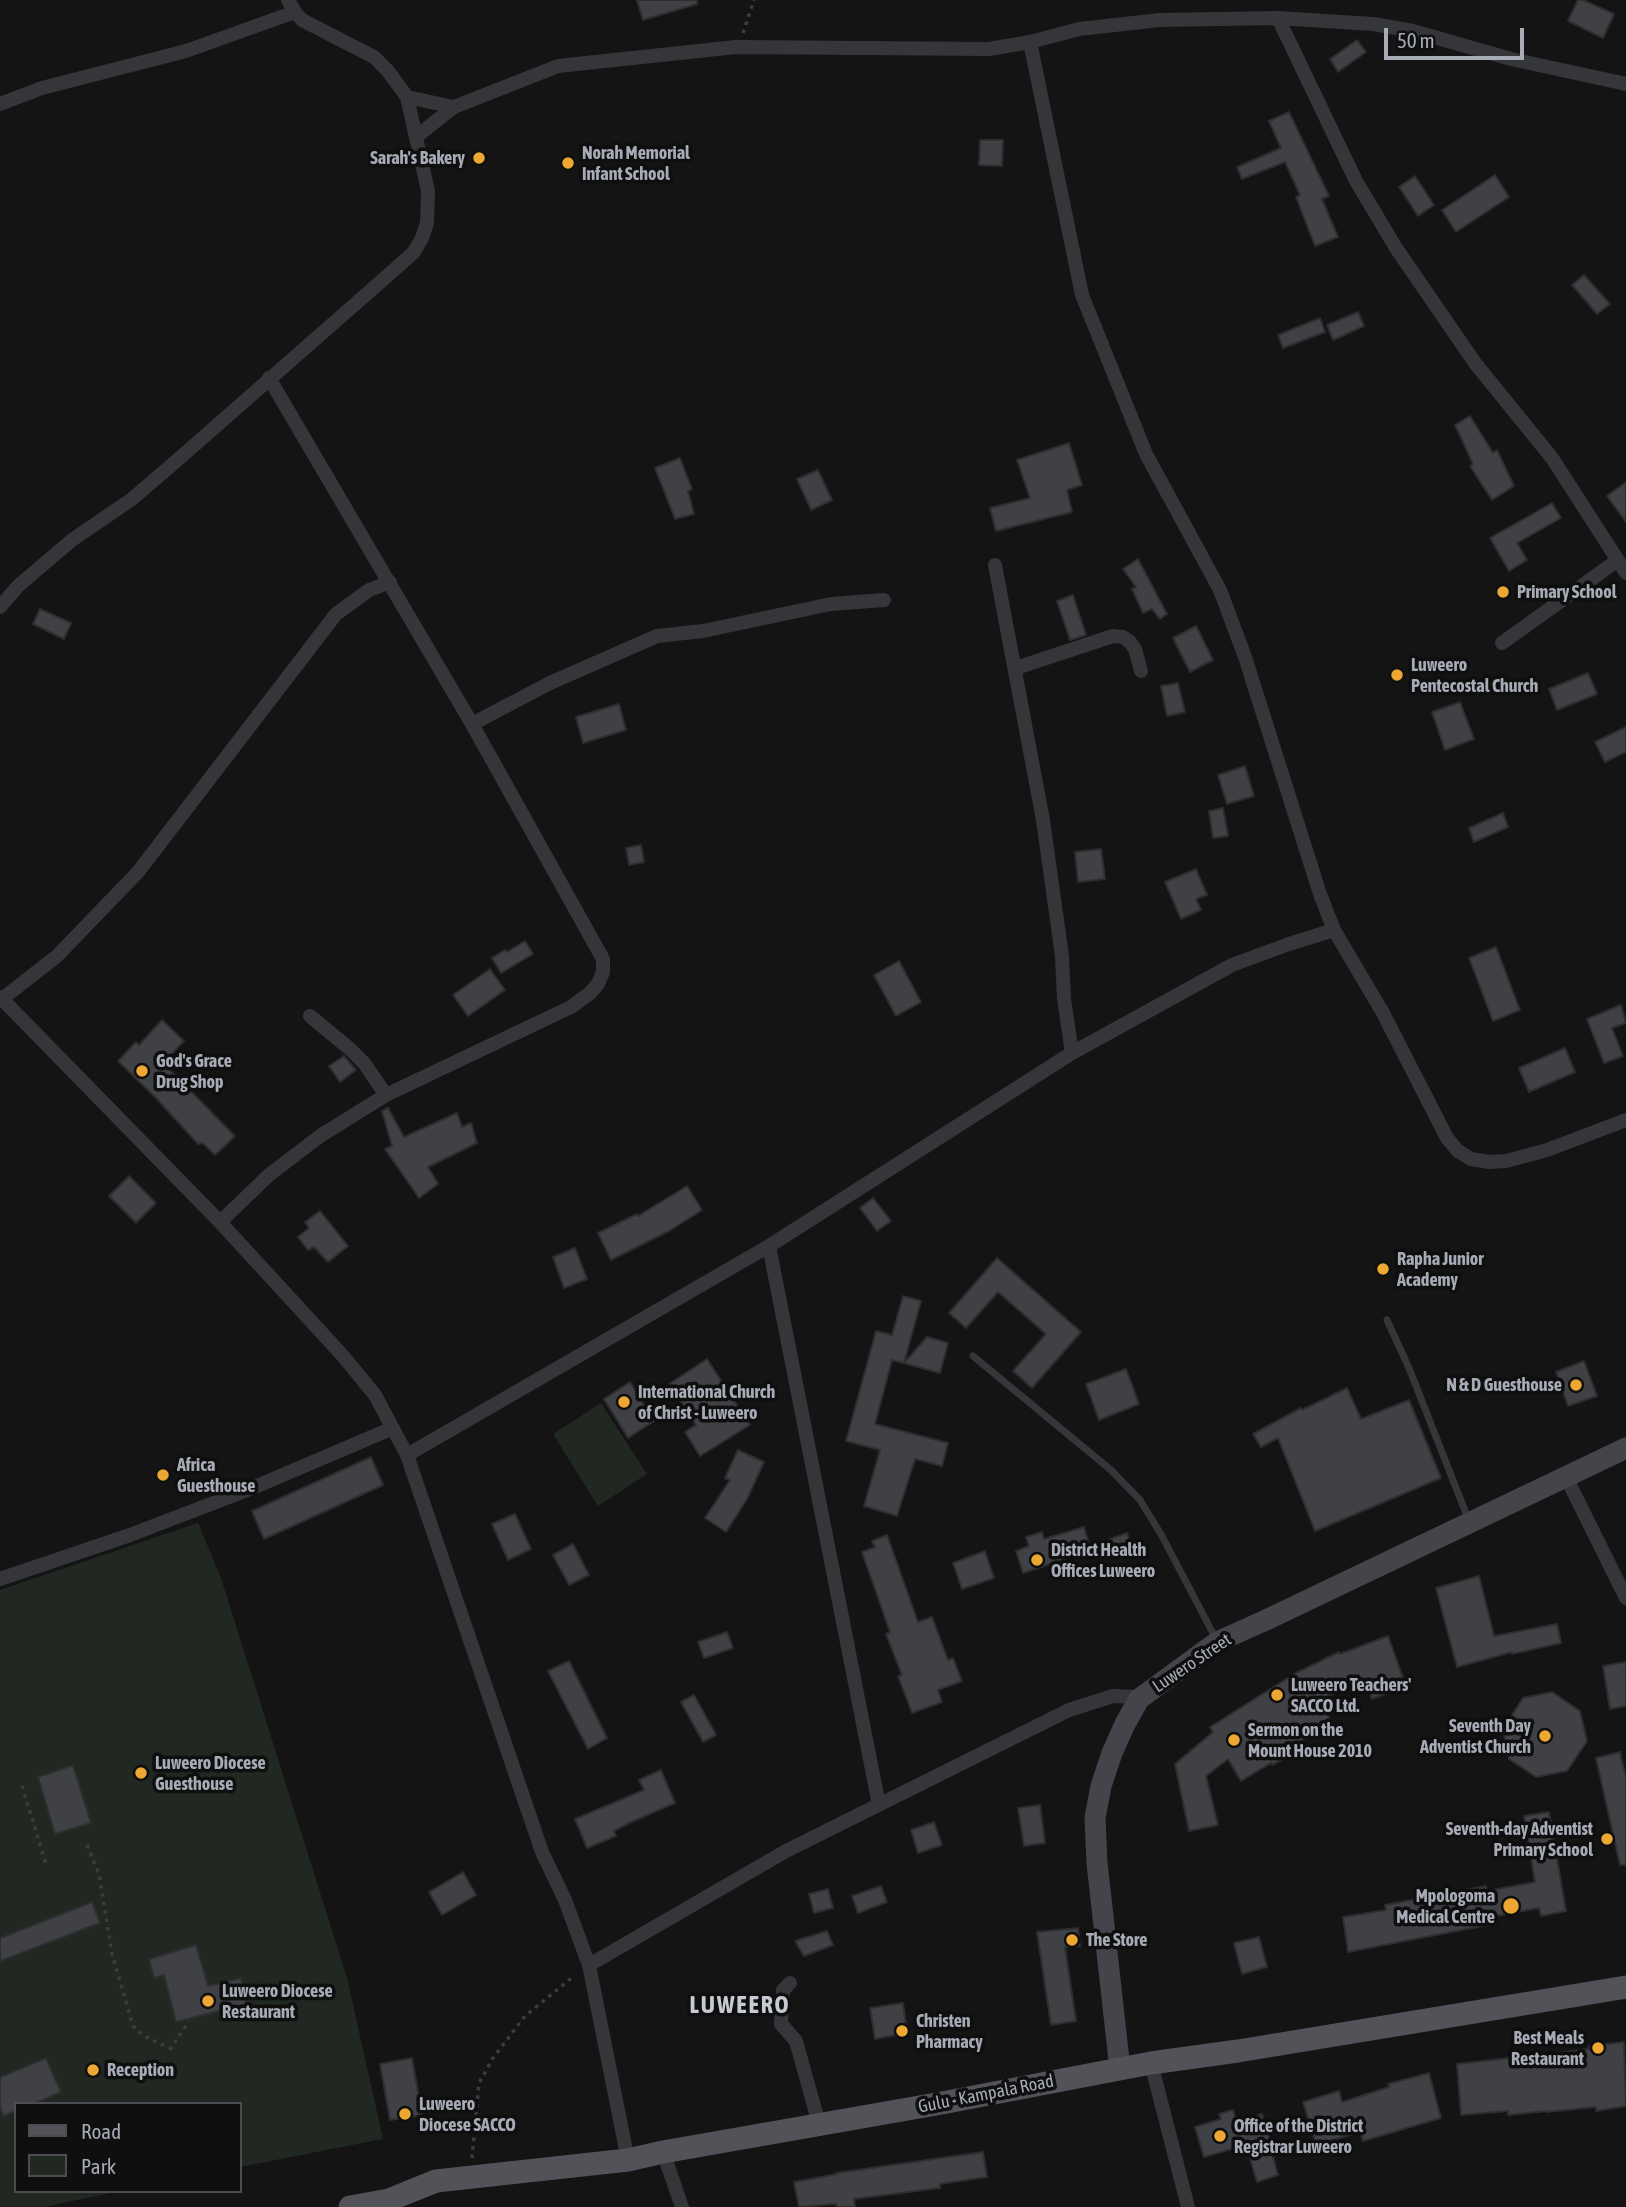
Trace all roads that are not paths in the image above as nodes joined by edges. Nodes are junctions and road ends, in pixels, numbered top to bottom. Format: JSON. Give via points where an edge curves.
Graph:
{"nodes":[{"id":1,"x":291,"y":6,"type":"edge"},
{"id":2,"x":1278,"y":18,"type":"junction"},
{"id":3,"x":1030,"y":42,"type":"junction"},
{"id":4,"x":1626,"y":84,"type":"edge"},
{"id":5,"x":407,"y":97,"type":"junction"},
{"id":6,"x":0,"y":104,"type":"edge"},
{"id":7,"x":454,"y":107,"type":"junction"},
{"id":8,"x":417,"y":136,"type":"junction"},
{"id":9,"x":270,"y":378,"type":"junction"},
{"id":10,"x":995,"y":565,"type":"dead end"},
{"id":11,"x":1622,"y":566,"type":"edge"},
{"id":12,"x":390,"y":582,"type":"junction"},
{"id":13,"x":884,"y":600,"type":"dead end"},
{"id":14,"x":0,"y":607,"type":"edge"},
{"id":15,"x":1502,"y":643,"type":"dead end"},
{"id":16,"x":1016,"y":668,"type":"junction"},
{"id":17,"x":1141,"y":671,"type":"dead end"},
{"id":18,"x":472,"y":724,"type":"junction"},
{"id":19,"x":1334,"y":930,"type":"junction"},
{"id":20,"x":1,"y":998,"type":"edge"},
{"id":21,"x":310,"y":1016,"type":"dead end"},
{"id":22,"x":1072,"y":1053,"type":"junction"},
{"id":23,"x":386,"y":1095,"type":"junction"},
{"id":24,"x":1626,"y":1120,"type":"edge"},
{"id":25,"x":220,"y":1222,"type":"junction"},
{"id":26,"x":769,"y":1246,"type":"junction"},
{"id":27,"x":1387,"y":1321,"type":"dead end"},
{"id":28,"x":973,"y":1356,"type":"dead end"},
{"id":29,"x":393,"y":1428,"type":"junction"},
{"id":30,"x":1626,"y":1448,"type":"edge"},
{"id":31,"x":407,"y":1455,"type":"junction"},
{"id":32,"x":1566,"y":1477,"type":"junction"},
{"id":33,"x":1469,"y":1522,"type":"junction"},
{"id":34,"x":0,"y":1579,"type":"edge"},
{"id":35,"x":1626,"y":1598,"type":"edge"},
{"id":36,"x":1217,"y":1642,"type":"junction"},
{"id":37,"x":1139,"y":1699,"type":"junction"},
{"id":38,"x":879,"y":1805,"type":"junction"},
{"id":39,"x":589,"y":1965,"type":"junction"},
{"id":40,"x":790,"y":1983,"type":"dead end"},
{"id":41,"x":1626,"y":1987,"type":"edge"},
{"id":42,"x":1151,"y":2063,"type":"junction"},
{"id":43,"x":1120,"y":2069,"type":"junction"},
{"id":44,"x":820,"y":2124,"type":"junction"},
{"id":45,"x":663,"y":2152,"type":"junction"},
{"id":46,"x":628,"y":2160,"type":"junction"},
{"id":47,"x":349,"y":2207,"type":"edge"},
{"id":48,"x":682,"y":2207,"type":"edge"},
{"id":49,"x":1188,"y":2207,"type":"edge"}],
"edges":[{"from":1,"to":5,"type":"street","via":[[316,29],[374,57]]},
{"from":1,"to":6,"type":"street","via":[[186,51],[42,88]]},
{"from":2,"to":3,"type":"street","via":[[1160,20],[1079,29]]},
{"from":2,"to":4,"type":"street","via":[[1386,26]]},
{"from":2,"to":11,"type":"street","via":[[1356,181],[1396,248],[1475,363],[1552,458]]},
{"from":3,"to":7,"type":"street","via":[[989,49],[736,47],[558,66]]},
{"from":3,"to":19,"type":"street","via":[[1082,295],[1146,454],[1220,590]]},
{"from":5,"to":7,"type":"street"},
{"from":5,"to":8,"type":"street"},
{"from":7,"to":8,"type":"street"},
{"from":8,"to":9,"type":"street","via":[[429,208],[414,251]]},
{"from":9,"to":12,"type":"street"},
{"from":9,"to":14,"type":"street","via":[[132,499],[72,540]]},
{"from":10,"to":16,"type":"street"},
{"from":11,"to":15,"type":"street"},
{"from":12,"to":18,"type":"street"},
{"from":12,"to":20,"type":"street","via":[[369,590],[336,614],[138,872],[57,956]]},
{"from":13,"to":18,"type":"street","via":[[831,604],[704,631],[657,636],[550,683]]},
{"from":16,"to":17,"type":"street","via":[[1113,636],[1130,642]]},
{"from":16,"to":22,"type":"street","via":[[1043,820]]},
{"from":18,"to":23,"type":"street","via":[[603,959],[603,972],[590,993],[571,1007]]},
{"from":19,"to":22,"type":"street","via":[[1232,965]]},
{"from":19,"to":24,"type":"street","via":[[1458,1151],[1480,1161],[1506,1161]]},
{"from":20,"to":25,"type":"street"},
{"from":21,"to":23,"type":"street","via":[[364,1063]]},
{"from":22,"to":26,"type":"street"},
{"from":23,"to":25,"type":"street","via":[[320,1136]]},
{"from":25,"to":29,"type":"street","via":[[351,1366],[375,1395]]},
{"from":26,"to":31,"type":"street"},
{"from":26,"to":38,"type":"street"},
{"from":27,"to":33,"type":"lane"},
{"from":28,"to":36,"type":"lane","via":[[1111,1470],[1140,1500]]},
{"from":29,"to":31,"type":"street"},
{"from":29,"to":34,"type":"street","via":[[250,1489]]},
{"from":30,"to":32,"type":"main road","name":"Luwero Street"},
{"from":31,"to":39,"type":"street","via":[[542,1852]]},
{"from":32,"to":33,"type":"main road","name":"Luwero Street"},
{"from":32,"to":35,"type":"street"},
{"from":33,"to":36,"type":"main road","name":"Luwero Street"},
{"from":36,"to":37,"type":"main road","name":"Luwero Street"},
{"from":37,"to":38,"type":"street","via":[[1113,1696],[1069,1710]]},
{"from":37,"to":43,"type":"main road","name":"Luwero Street","via":[[1112,1754],[1095,1818]]},
{"from":38,"to":39,"type":"street","via":[[786,1851]]},
{"from":39,"to":46,"type":"street"},
{"from":40,"to":44,"type":"street","via":[[783,1990],[781,2024],[796,2041]]},
{"from":41,"to":42,"type":"main road","name":"Gulu - Kampala Road"},
{"from":42,"to":43,"type":"main road","name":"Gulu - Kampala Road"},
{"from":42,"to":49,"type":"street"},
{"from":43,"to":44,"type":"main road","name":"Gulu - Kampala Road"},
{"from":44,"to":45,"type":"main road","name":"Gulu - Kampala Road"},
{"from":45,"to":46,"type":"main road","name":"Gulu - Kampala Road"},
{"from":45,"to":48,"type":"street"},
{"from":46,"to":47,"type":"main road","name":"Gulu - Kampala Road","via":[[436,2181],[389,2200]]}]}
